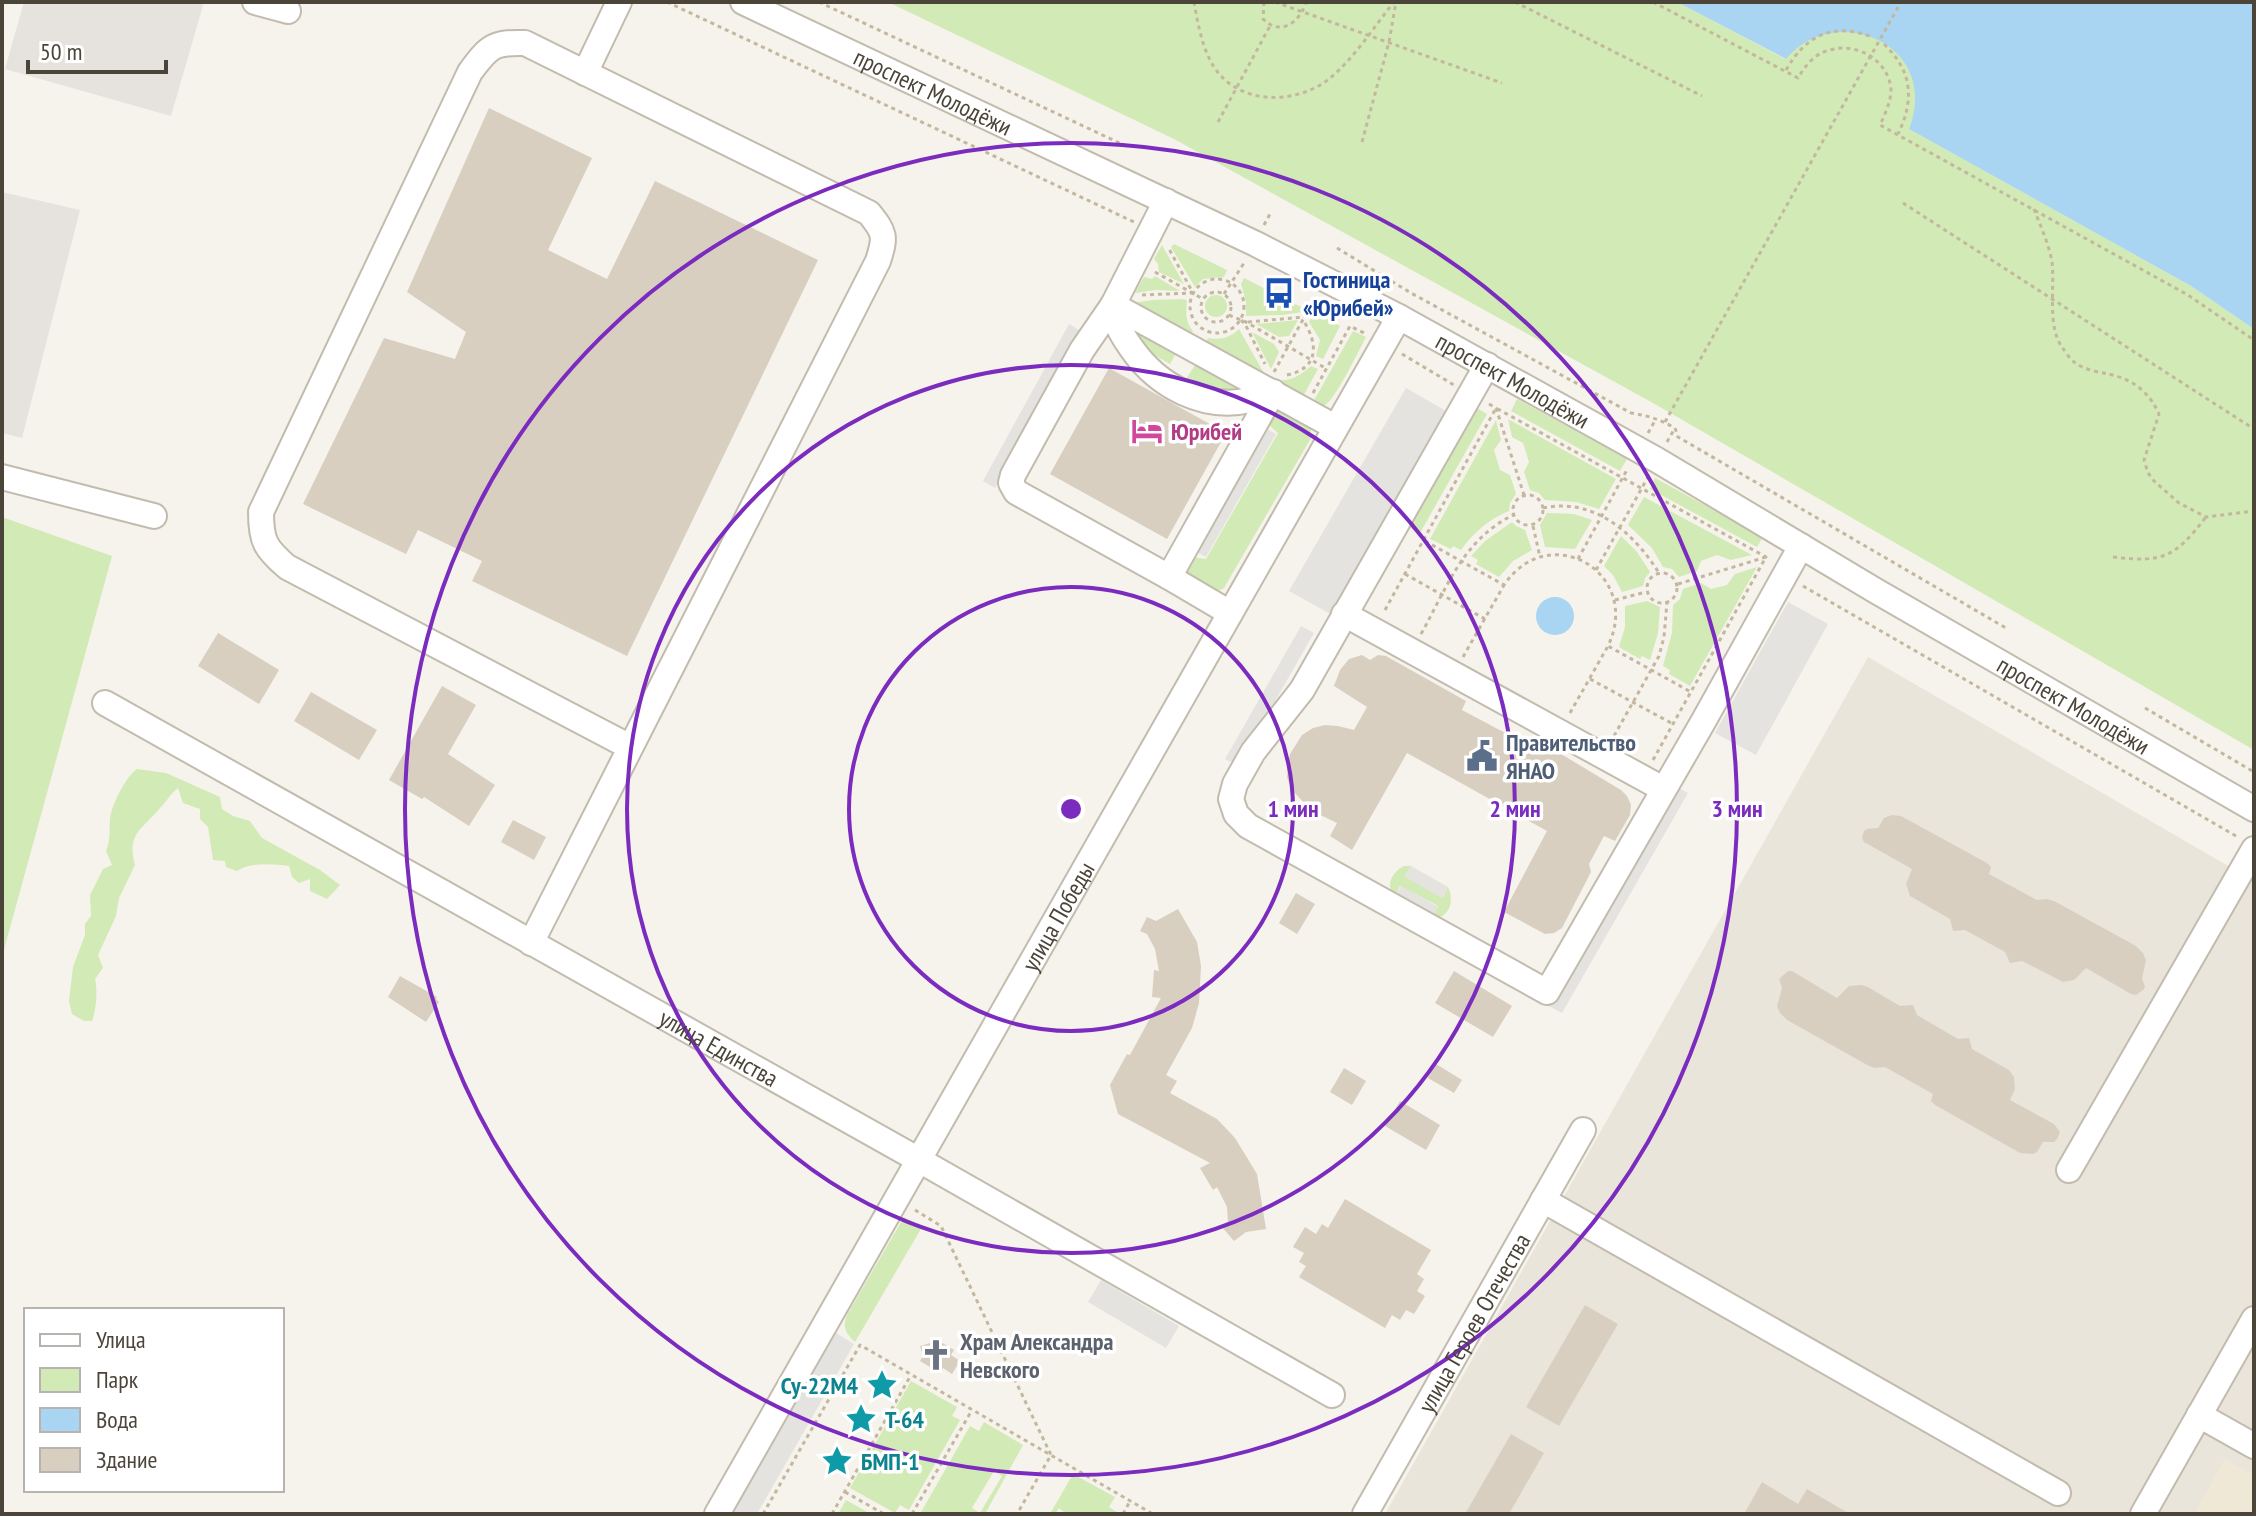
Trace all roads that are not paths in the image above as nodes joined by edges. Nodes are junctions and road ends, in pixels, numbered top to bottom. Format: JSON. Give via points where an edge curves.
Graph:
{"nodes":[{"id":1,"x":255,"y":2,"type":"edge"},
{"id":2,"x":619,"y":2,"type":"edge"},
{"id":3,"x":743,"y":2,"type":"edge"},
{"id":4,"x":288,"y":11,"type":"dead end"},
{"id":5,"x":585,"y":73,"type":"junction"},
{"id":6,"x":1166,"y":201,"type":"junction"},
{"id":7,"x":1113,"y":305,"type":"junction"},
{"id":8,"x":1399,"y":317,"type":"junction"},
{"id":9,"x":1487,"y":365,"type":"junction"},
{"id":10,"x":1273,"y":383,"type":"junction"},
{"id":11,"x":1335,"y":427,"type":"junction"},
{"id":12,"x":2,"y":477,"type":"edge"},
{"id":13,"x":154,"y":516,"type":"dead end"},
{"id":14,"x":1801,"y":546,"type":"junction"},
{"id":15,"x":1169,"y":577,"type":"junction"},
{"id":16,"x":1230,"y":613,"type":"junction"},
{"id":17,"x":1344,"y":614,"type":"junction"},
{"id":18,"x":105,"y":703,"type":"dead end"},
{"id":19,"x":630,"y":747,"type":"junction"},
{"id":20,"x":1663,"y":789,"type":"junction"},
{"id":21,"x":2254,"y":809,"type":"edge"},
{"id":22,"x":2247,"y":844,"type":"edge"},
{"id":23,"x":531,"y":943,"type":"junction"},
{"id":24,"x":1583,"y":1130,"type":"dead end"},
{"id":25,"x":919,"y":1160,"type":"junction"},
{"id":26,"x":2069,"y":1170,"type":"dead end"},
{"id":27,"x":1543,"y":1200,"type":"junction"},
{"id":28,"x":2254,"y":1319,"type":"edge"},
{"id":29,"x":1332,"y":1395,"type":"dead end"},
{"id":30,"x":2199,"y":1415,"type":"junction"},
{"id":31,"x":2254,"y":1446,"type":"edge"},
{"id":32,"x":2058,"y":1493,"type":"dead end"},
{"id":33,"x":717,"y":1514,"type":"edge"},
{"id":34,"x":1365,"y":1514,"type":"edge"},
{"id":35,"x":2143,"y":1514,"type":"edge"}],
"edges":[{"from":1,"to":4,"type":"street"},
{"from":2,"to":5,"type":"street"},
{"from":3,"to":6,"type":"street","name":"проспект Молодёжи"},
{"from":5,"to":19,"type":"street","via":[[869,213],[885,241]]},
{"from":5,"to":19,"type":"street","via":[[525,43],[502,42],[483,54],[470,72],[261,512],[261,532],[270,552],[287,567]]},
{"from":6,"to":7,"type":"street"},
{"from":6,"to":8,"type":"street","name":"проспект Молодёжи"},
{"from":7,"to":10,"type":"street"},
{"from":7,"to":10,"type":"street","via":[[1119,330],[1140,360],[1188,395],[1251,400]]},
{"from":7,"to":15,"type":"street","via":[[1082,350],[1011,483],[1016,492]]},
{"from":8,"to":9,"type":"street","name":"проспект Молодёжи"},
{"from":8,"to":11,"type":"street","name":"улица Победы"},
{"from":9,"to":14,"type":"street","name":"проспект Молодёжи"},
{"from":9,"to":17,"type":"street"},
{"from":10,"to":11,"type":"street"},
{"from":10,"to":15,"type":"street"},
{"from":11,"to":16,"type":"street","name":"улица Победы"},
{"from":12,"to":13,"type":"street"},
{"from":14,"to":20,"type":"street"},
{"from":14,"to":21,"type":"street","name":"проспект Молодёжи"},
{"from":15,"to":16,"type":"street"},
{"from":16,"to":25,"type":"street","name":"улица Победы"},
{"from":17,"to":20,"type":"street"},
{"from":17,"to":20,"type":"street","via":[[1302,690],[1235,784],[1231,799],[1236,814],[1248,826],[1547,992]]},
{"from":18,"to":23,"type":"street","name":"улица Единства"},
{"from":19,"to":23,"type":"street"},
{"from":22,"to":26,"type":"street"},
{"from":23,"to":25,"type":"street","name":"улица Единства"},
{"from":24,"to":27,"type":"street","name":"улица Героев Отечества"},
{"from":25,"to":29,"type":"street","name":"улица Единства"},
{"from":25,"to":33,"type":"street","name":"улица Победы"},
{"from":27,"to":32,"type":"street"},
{"from":27,"to":34,"type":"street","name":"улица Героев Отечества"},
{"from":28,"to":30,"type":"street"},
{"from":30,"to":31,"type":"street"},
{"from":30,"to":35,"type":"street"}]}
